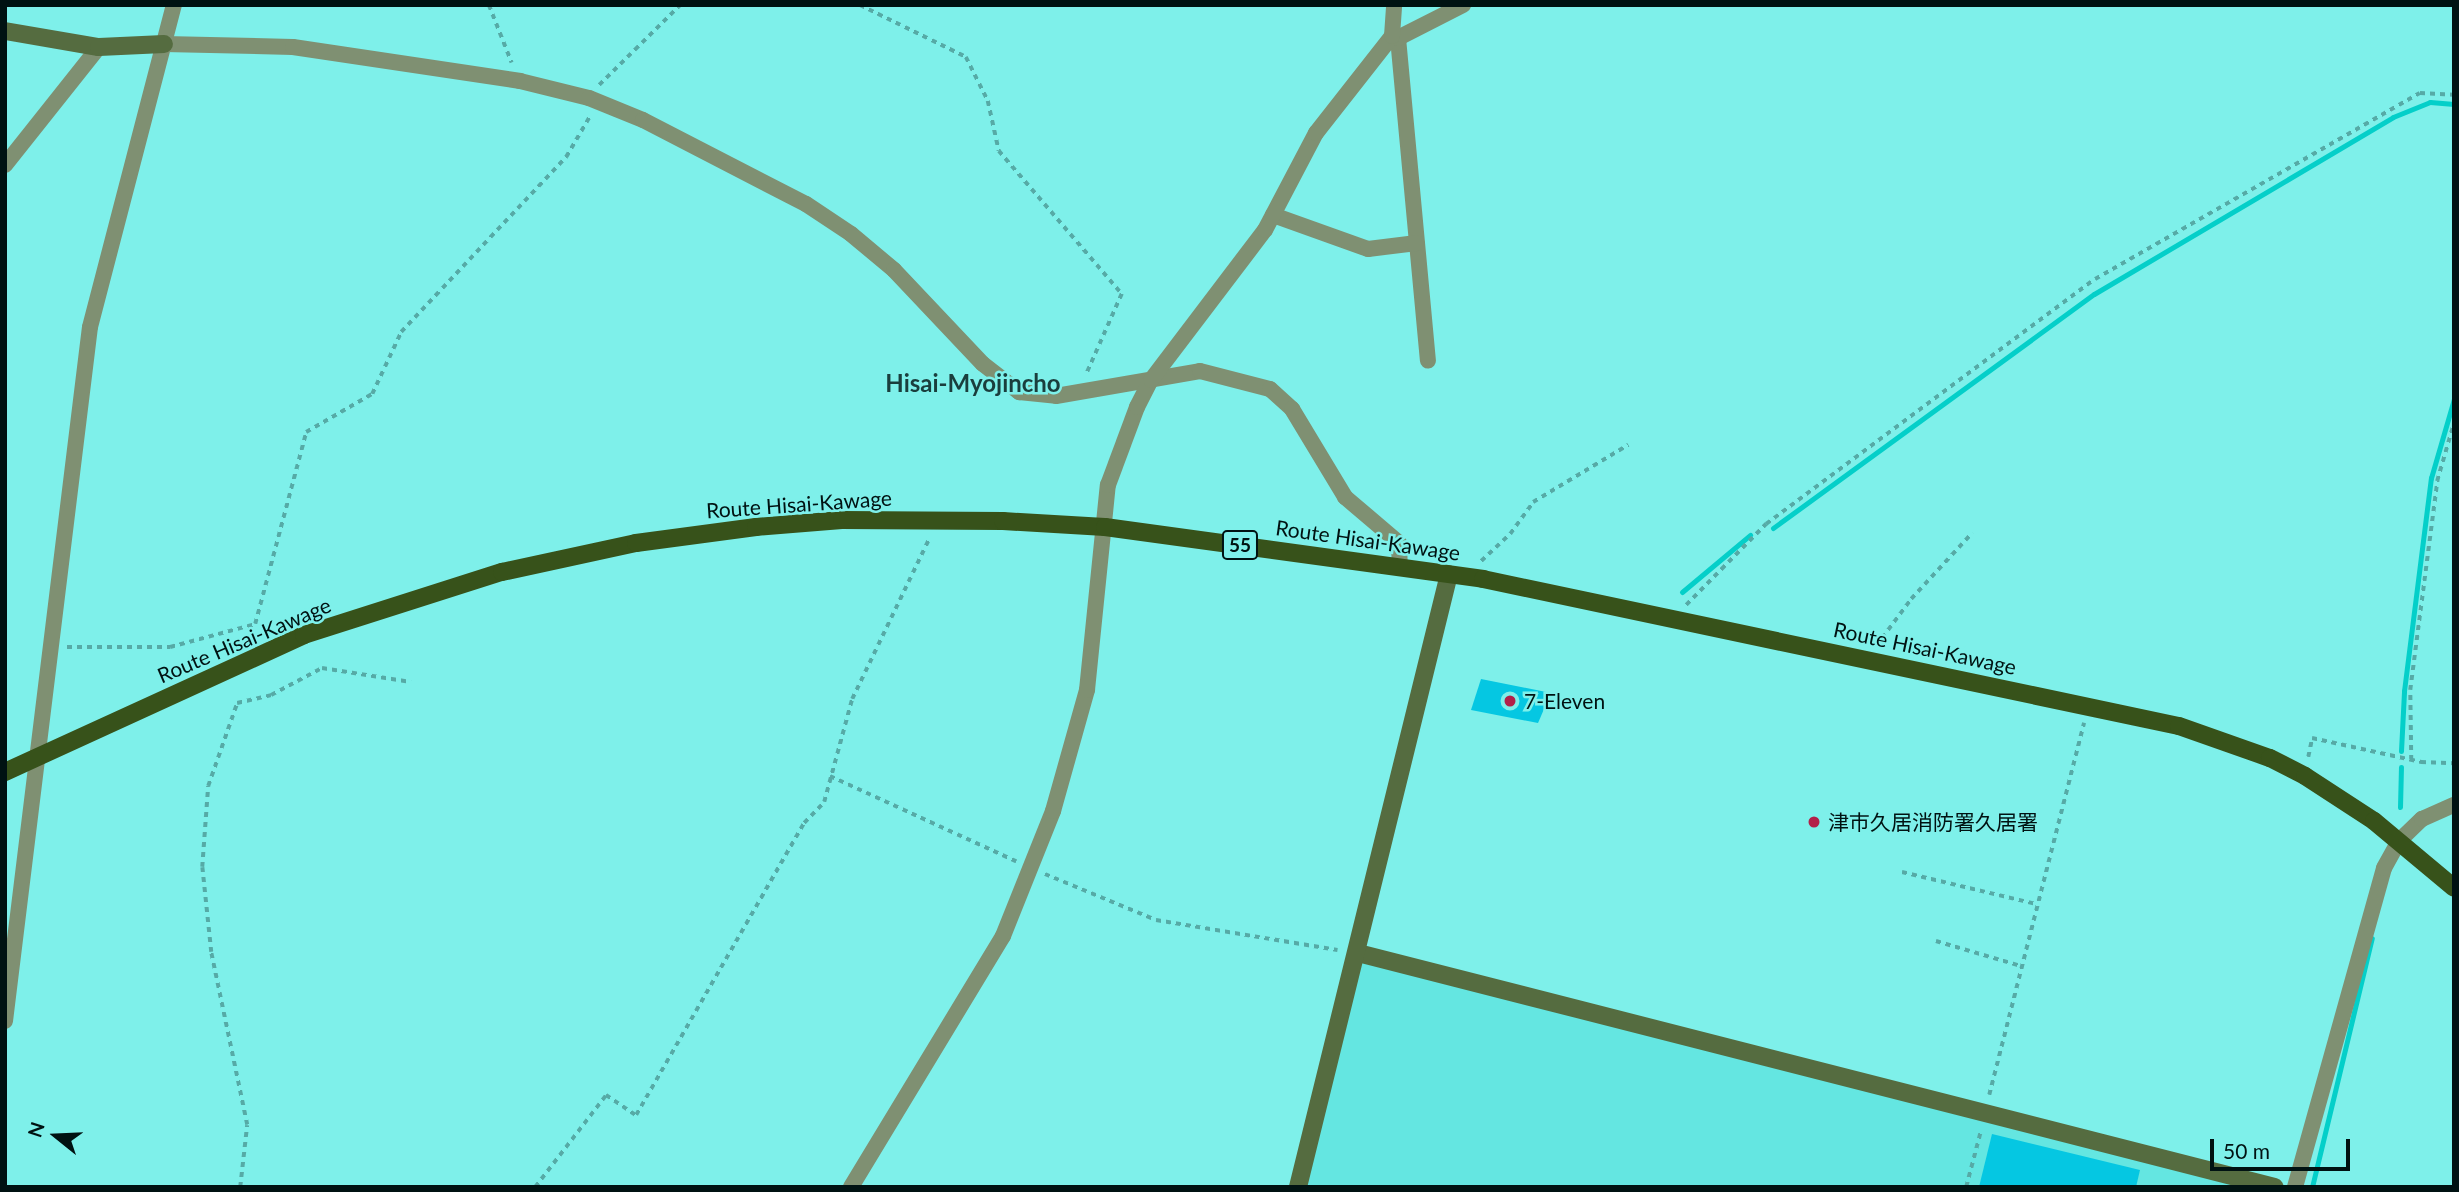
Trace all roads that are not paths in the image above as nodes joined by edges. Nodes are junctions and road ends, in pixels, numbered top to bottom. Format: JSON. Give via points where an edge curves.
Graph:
{"nodes":[{"id":1,"x":174,"y":5,"type":"edge"},
{"id":2,"x":1394,"y":5,"type":"edge"},
{"id":3,"x":1463,"y":5,"type":"edge"},
{"id":4,"x":5,"y":31,"type":"edge"},
{"id":5,"x":1395,"y":37,"type":"junction"},
{"id":6,"x":164,"y":44,"type":"junction"},
{"id":7,"x":99,"y":47,"type":"junction"},
{"id":8,"x":5,"y":165,"type":"edge"},
{"id":9,"x":1273,"y":215,"type":"junction"},
{"id":10,"x":1417,"y":243,"type":"junction"},
{"id":11,"x":1428,"y":361,"type":"dead end"},
{"id":12,"x":1151,"y":380,"type":"junction"},
{"id":13,"x":1105,"y":527,"type":"junction"},
{"id":14,"x":1400,"y":567,"type":"junction"},
{"id":15,"x":1449,"y":574,"type":"junction"},
{"id":16,"x":34,"y":759,"type":"junction"},
{"id":17,"x":5,"y":772,"type":"edge"},
{"id":18,"x":2454,"y":804,"type":"edge"},
{"id":19,"x":2399,"y":841,"type":"junction"},
{"id":20,"x":2454,"y":888,"type":"edge"},
{"id":21,"x":1357,"y":953,"type":"junction"},
{"id":22,"x":5,"y":1021,"type":"edge"},
{"id":23,"x":851,"y":1187,"type":"edge"},
{"id":24,"x":1298,"y":1187,"type":"edge"},
{"id":25,"x":2275,"y":1187,"type":"edge"},
{"id":26,"x":2295,"y":1187,"type":"edge"}],
"edges":[{"from":1,"to":6,"type":"street"},
{"from":2,"to":5,"type":"street"},
{"from":3,"to":5,"type":"street"},
{"from":4,"to":7,"type":"street"},
{"from":5,"to":9,"type":"street","via":[[1316,133]]},
{"from":5,"to":10,"type":"street"},
{"from":6,"to":7,"type":"street"},
{"from":6,"to":12,"type":"street","via":[[293,47],[520,81],[593,99],[750,174],[851,234],[894,270],[1011,388],[1042,398]]},
{"from":6,"to":16,"type":"street","via":[[90,327]]},
{"from":7,"to":8,"type":"street"},
{"from":9,"to":10,"type":"street","via":[[1368,249]]},
{"from":9,"to":12,"type":"street"},
{"from":10,"to":11,"type":"street"},
{"from":12,"to":13,"type":"street","via":[[1108,485]]},
{"from":12,"to":14,"type":"street","via":[[1178,372],[1218,372],[1258,383],[1282,398],[1309,433],[1345,498],[1399,543]]},
{"from":13,"to":14,"type":"main road","name":"Route Hisai-Kawage","number":"55"},
{"from":13,"to":16,"type":"main road","name":"Route Hisai-Kawage","number":"55","via":[[940,519],[756,527],[636,543],[502,572],[304,635]]},
{"from":13,"to":23,"type":"street","via":[[1087,690],[1053,811],[1003,936]]},
{"from":14,"to":15,"type":"main road","name":"Route Hisai-Kawage","number":"55"},
{"from":15,"to":19,"type":"main road","name":"Route Hisai-Kawage","number":"55","via":[[1866,658],[2223,740],[2305,776]]},
{"from":15,"to":21,"type":"street"},
{"from":16,"to":17,"type":"main road","name":"Route Hisai-Kawage","number":"55"},
{"from":16,"to":22,"type":"street"},
{"from":18,"to":19,"type":"street","via":[[2422,819]]},
{"from":19,"to":20,"type":"main road","name":"Route Hisai-Kawage","number":"55"},
{"from":19,"to":26,"type":"street","via":[[2384,868]]},
{"from":21,"to":24,"type":"street"},
{"from":21,"to":25,"type":"street"}]}
